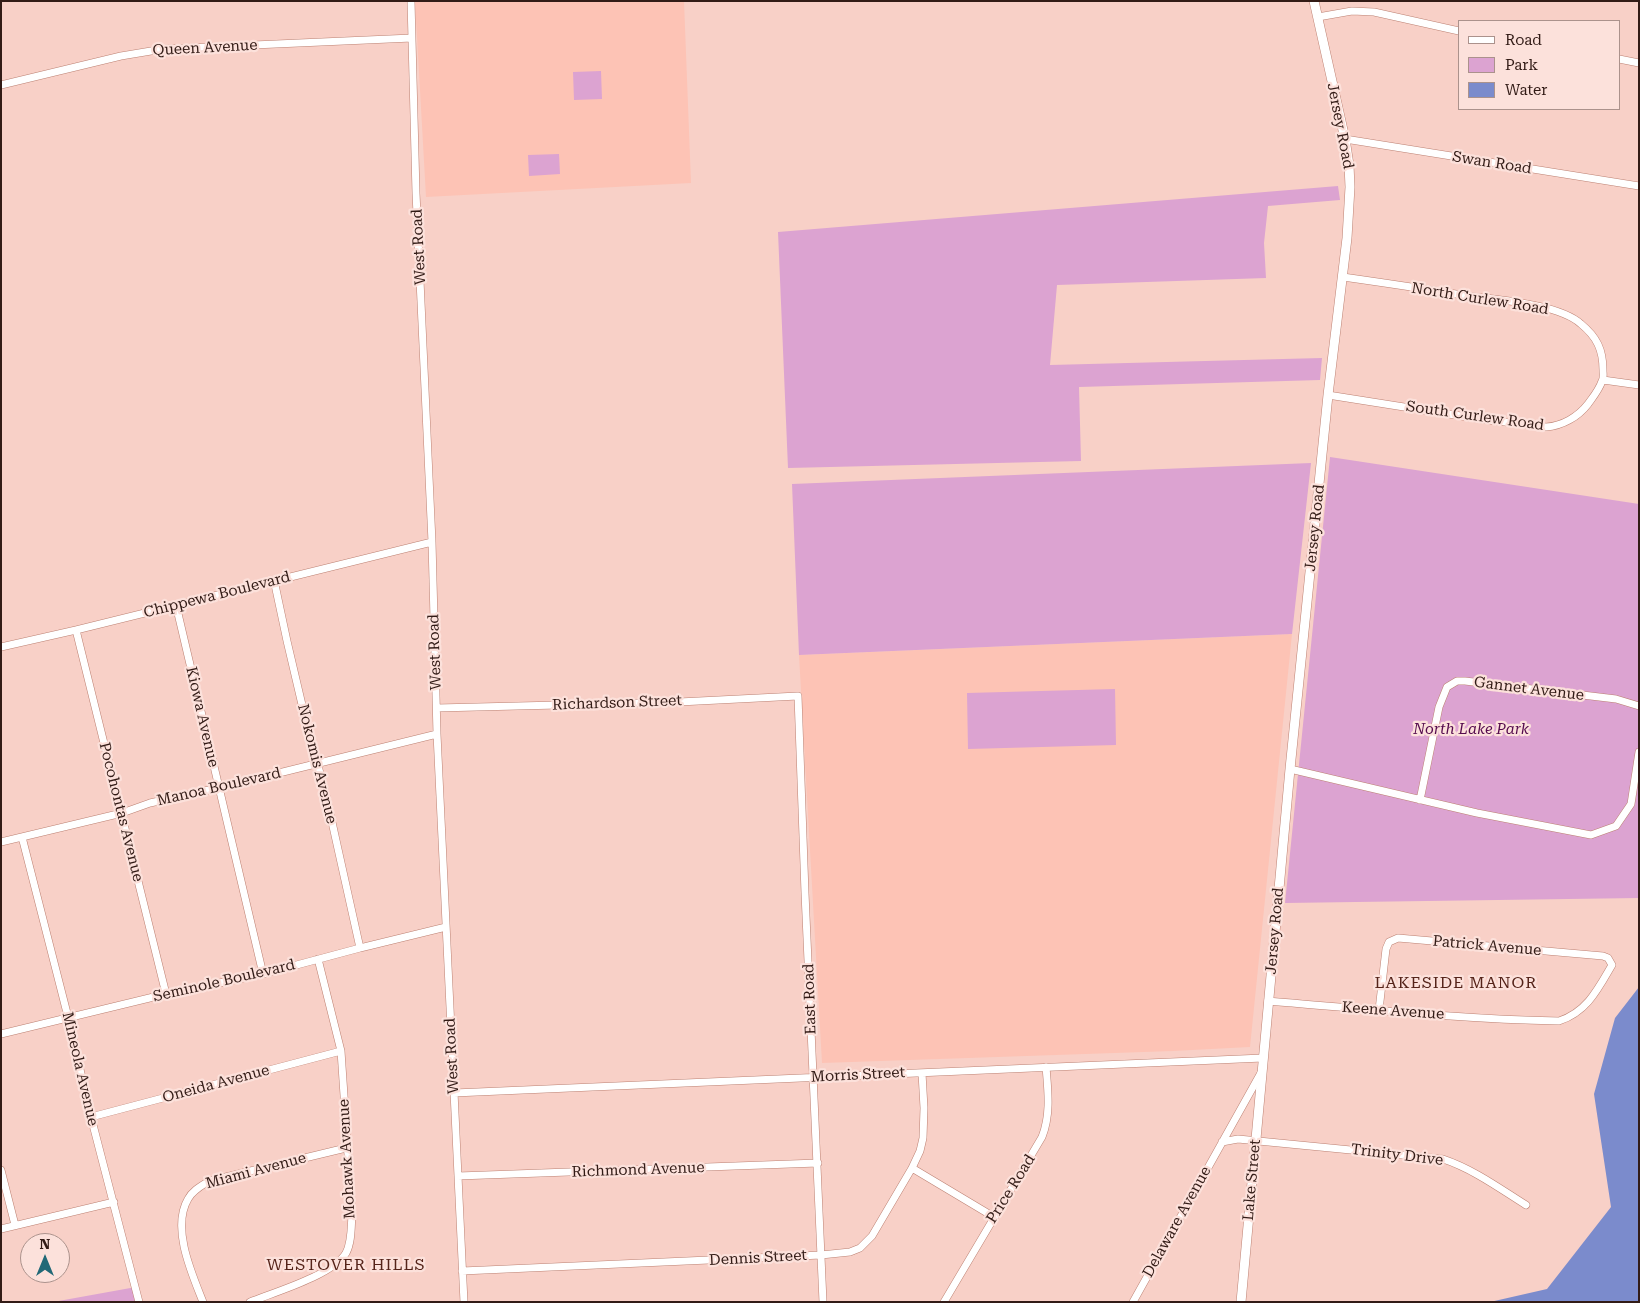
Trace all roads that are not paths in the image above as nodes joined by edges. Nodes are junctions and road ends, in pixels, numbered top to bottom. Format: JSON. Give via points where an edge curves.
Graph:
{"nodes":[{"id":1,"x":410,"y":1,"type":"edge"},
{"id":2,"x":1314,"y":1,"type":"edge"},
{"id":3,"x":1318,"y":17,"type":"junction"},
{"id":4,"x":1458,"y":31,"type":"edge"},
{"id":5,"x":412,"y":38,"type":"junction"},
{"id":6,"x":1620,"y":60,"type":"edge"},
{"id":7,"x":1639,"y":63,"type":"edge"},
{"id":8,"x":1,"y":85,"type":"edge"},
{"id":9,"x":1345,"y":139,"type":"junction"},
{"id":10,"x":1639,"y":186,"type":"edge"},
{"id":11,"x":1343,"y":277,"type":"junction"},
{"id":12,"x":1603,"y":380,"type":"junction"},
{"id":13,"x":1639,"y":385,"type":"edge"},
{"id":14,"x":1328,"y":395,"type":"junction"},
{"id":15,"x":432,"y":542,"type":"junction"},
{"id":16,"x":274,"y":580,"type":"junction"},
{"id":17,"x":176,"y":605,"type":"junction"},
{"id":18,"x":76,"y":630,"type":"junction"},
{"id":19,"x":1,"y":647,"type":"edge"},
{"id":20,"x":798,"y":696,"type":"joint"},
{"id":21,"x":1639,"y":706,"type":"edge"},
{"id":22,"x":437,"y":708,"type":"junction"},
{"id":23,"x":437,"y":734,"type":"junction"},
{"id":24,"x":1639,"y":752,"type":"edge"},
{"id":25,"x":318,"y":763,"type":"junction"},
{"id":26,"x":1290,"y":769,"type":"junction"},
{"id":27,"x":218,"y":788,"type":"junction"},
{"id":28,"x":1420,"y":800,"type":"junction"},
{"id":29,"x":122,"y":813,"type":"junction"},
{"id":30,"x":22,"y":837,"type":"junction"},
{"id":31,"x":1,"y":842,"type":"edge"},
{"id":32,"x":446,"y":927,"type":"junction"},
{"id":33,"x":360,"y":948,"type":"junction"},
{"id":34,"x":1608,"y":958,"type":"joint"},
{"id":35,"x":318,"y":959,"type":"junction"},
{"id":36,"x":263,"y":974,"type":"junction"},
{"id":37,"x":166,"y":994,"type":"junction"},
{"id":38,"x":1268,"y":1001,"type":"junction"},
{"id":39,"x":1379,"y":1010,"type":"junction"},
{"id":40,"x":68,"y":1017,"type":"junction"},
{"id":41,"x":1,"y":1034,"type":"edge"},
{"id":42,"x":341,"y":1051,"type":"junction"},
{"id":43,"x":1263,"y":1058,"type":"junction"},
{"id":44,"x":1046,"y":1067,"type":"junction"},
{"id":45,"x":1262,"y":1070,"type":"junction"},
{"id":46,"x":922,"y":1072,"type":"junction"},
{"id":47,"x":813,"y":1077,"type":"junction"},
{"id":48,"x":454,"y":1093,"type":"junction"},
{"id":49,"x":91,"y":1116,"type":"junction"},
{"id":50,"x":1256,"y":1141,"type":"junction"},
{"id":51,"x":1222,"y":1142,"type":"junction"},
{"id":52,"x":346,"y":1148,"type":"junction"},
{"id":53,"x":818,"y":1163,"type":"junction"},
{"id":54,"x":912,"y":1168,"type":"junction"},
{"id":55,"x":1,"y":1170,"type":"edge"},
{"id":56,"x":458,"y":1176,"type":"junction"},
{"id":57,"x":114,"y":1202,"type":"junction"},
{"id":58,"x":1526,"y":1205,"type":"dead end"},
{"id":59,"x":994,"y":1217,"type":"junction"},
{"id":60,"x":15,"y":1225,"type":"junction"},
{"id":61,"x":1,"y":1229,"type":"edge"},
{"id":62,"x":821,"y":1255,"type":"junction"},
{"id":63,"x":462,"y":1271,"type":"junction"},
{"id":64,"x":139,"y":1302,"type":"edge"},
{"id":65,"x":203,"y":1302,"type":"edge"},
{"id":66,"x":250,"y":1302,"type":"edge"},
{"id":67,"x":464,"y":1302,"type":"edge"},
{"id":68,"x":823,"y":1302,"type":"edge"},
{"id":69,"x":944,"y":1302,"type":"edge"},
{"id":70,"x":1133,"y":1302,"type":"edge"},
{"id":71,"x":1241,"y":1302,"type":"edge"}],
"edges":[{"from":1,"to":5,"type":"street","name":"West Road"},
{"from":2,"to":3,"type":"street","name":"Jersey Road"},
{"from":3,"to":4,"type":"street","via":[[1352,11],[1374,12]]},
{"from":3,"to":9,"type":"street","name":"Jersey Road"},
{"from":5,"to":8,"type":"street","name":"Queen Avenue","via":[[155,50]]},
{"from":5,"to":15,"type":"street","name":"West Road"},
{"from":6,"to":7,"type":"street"},
{"from":9,"to":10,"type":"street","name":"Swan Road"},
{"from":9,"to":11,"type":"street","name":"Jersey Road","via":[[1350,187]]},
{"from":11,"to":12,"type":"street","name":"North Curlew Road","via":[[1541,307],[1568,315],[1580,322],[1599,345],[1603,356]]},
{"from":11,"to":14,"type":"street","name":"Jersey Road"},
{"from":12,"to":13,"type":"street"},
{"from":12,"to":14,"type":"street","name":"South Curlew Road","via":[[1578,413],[1564,423],[1546,427]]},
{"from":14,"to":26,"type":"street","name":"Jersey Road"},
{"from":15,"to":16,"type":"street","name":"Chippewa Boulevard"},
{"from":15,"to":22,"type":"street","name":"West Road"},
{"from":16,"to":17,"type":"street","name":"Chippewa Boulevard"},
{"from":16,"to":25,"type":"street","name":"Nokomis Avenue","via":[[286,641]]},
{"from":17,"to":18,"type":"street","name":"Chippewa Boulevard"},
{"from":17,"to":27,"type":"street","name":"Kiowa Avenue"},
{"from":18,"to":19,"type":"street","name":"Chippewa Boulevard"},
{"from":18,"to":29,"type":"street","name":"Pocohontas Avenue"},
{"from":20,"to":22,"type":"street","name":"Richardson Street"},
{"from":20,"to":47,"type":"street","name":"East Road"},
{"from":21,"to":28,"type":"street","name":"Gannet Avenue","via":[[1561,692],[1465,681],[1446,686],[1438,707]]},
{"from":22,"to":23,"type":"street","name":"West Road"},
{"from":23,"to":25,"type":"street","name":"Manoa Boulevard"},
{"from":23,"to":32,"type":"street","name":"West Road"},
{"from":24,"to":28,"type":"street","via":[[1631,804],[1616,826],[1591,835]]},
{"from":25,"to":27,"type":"street","name":"Manoa Boulevard"},
{"from":25,"to":33,"type":"street","name":"Nokomis Avenue"},
{"from":26,"to":28,"type":"street"},
{"from":26,"to":38,"type":"street","name":"Jersey Road"},
{"from":27,"to":29,"type":"street","name":"Manoa Boulevard","via":[[150,803]]},
{"from":27,"to":36,"type":"street","name":"Kiowa Avenue"},
{"from":29,"to":30,"type":"street","name":"Manoa Boulevard"},
{"from":29,"to":37,"type":"street","name":"Pocohontas Avenue"},
{"from":30,"to":31,"type":"street","name":"Manoa Boulevard"},
{"from":30,"to":40,"type":"street","name":"Mineola Avenue"},
{"from":32,"to":33,"type":"street","name":"Seminole Boulevard"},
{"from":32,"to":48,"type":"street","name":"West Road"},
{"from":33,"to":35,"type":"street","name":"Seminole Boulevard"},
{"from":34,"to":39,"type":"street","name":"Keene Avenue","via":[[1612,965],[1595,993],[1581,1009],[1559,1020]]},
{"from":34,"to":39,"type":"street","name":"Patrick Avenue","via":[[1398,938],[1389,942],[1386,949]]},
{"from":35,"to":36,"type":"street","name":"Seminole Boulevard"},
{"from":35,"to":42,"type":"street","name":"Mohawk Avenue"},
{"from":36,"to":37,"type":"street","name":"Seminole Boulevard"},
{"from":37,"to":40,"type":"street","name":"Seminole Boulevard"},
{"from":38,"to":39,"type":"street","name":"Keene Avenue"},
{"from":38,"to":43,"type":"street","name":"Jersey Road"},
{"from":40,"to":41,"type":"street","name":"Seminole Boulevard"},
{"from":40,"to":49,"type":"street","name":"Mineola Avenue"},
{"from":42,"to":49,"type":"street","name":"Oneida Avenue"},
{"from":42,"to":52,"type":"street","name":"Mohawk Avenue"},
{"from":43,"to":44,"type":"street","name":"Morris Street"},
{"from":43,"to":45,"type":"street","name":"Lake Street"},
{"from":44,"to":46,"type":"street","name":"Morris Street"},
{"from":44,"to":59,"type":"street","name":"Price Road","via":[[1046,1127]]},
{"from":45,"to":50,"type":"street","name":"Lake Street"},
{"from":45,"to":51,"type":"street","name":"Delaware Avenue"},
{"from":46,"to":47,"type":"street","name":"Morris Street"},
{"from":46,"to":54,"type":"street","name":"Dennis Street","via":[[923,1138]]},
{"from":47,"to":48,"type":"street","name":"Morris Street"},
{"from":47,"to":53,"type":"street","name":"East Road"},
{"from":48,"to":56,"type":"street","name":"West Road"},
{"from":49,"to":57,"type":"street","name":"Mineola Avenue"},
{"from":50,"to":51,"type":"street","via":[[1238,1139]]},
{"from":50,"to":58,"type":"street","name":"Trinity Drive","via":[[1443,1158],[1481,1176]]},
{"from":50,"to":71,"type":"street","name":"Lake Street"},
{"from":51,"to":70,"type":"street","name":"Delaware Avenue"},
{"from":52,"to":65,"type":"street","name":"Miami Avenue","via":[[209,1182],[195,1190],[184,1207],[182,1229],[188,1264]]},
{"from":52,"to":66,"type":"street","name":"Mohawk Avenue","via":[[352,1214],[347,1252],[323,1273]]},
{"from":53,"to":56,"type":"street","name":"Richmond Avenue"},
{"from":53,"to":62,"type":"street","name":"East Road"},
{"from":54,"to":59,"type":"street"},
{"from":54,"to":62,"type":"street","name":"Dennis Street","via":[[872,1236],[860,1248]]},
{"from":55,"to":60,"type":"street"},
{"from":56,"to":63,"type":"street","name":"West Road"},
{"from":57,"to":60,"type":"street"},
{"from":57,"to":64,"type":"street","name":"Mineola Avenue"},
{"from":59,"to":69,"type":"street","name":"Price Road"},
{"from":60,"to":61,"type":"street"},
{"from":62,"to":63,"type":"street","name":"Dennis Street"},
{"from":62,"to":68,"type":"street","name":"East Road"},
{"from":63,"to":67,"type":"street","name":"West Road"}]}
